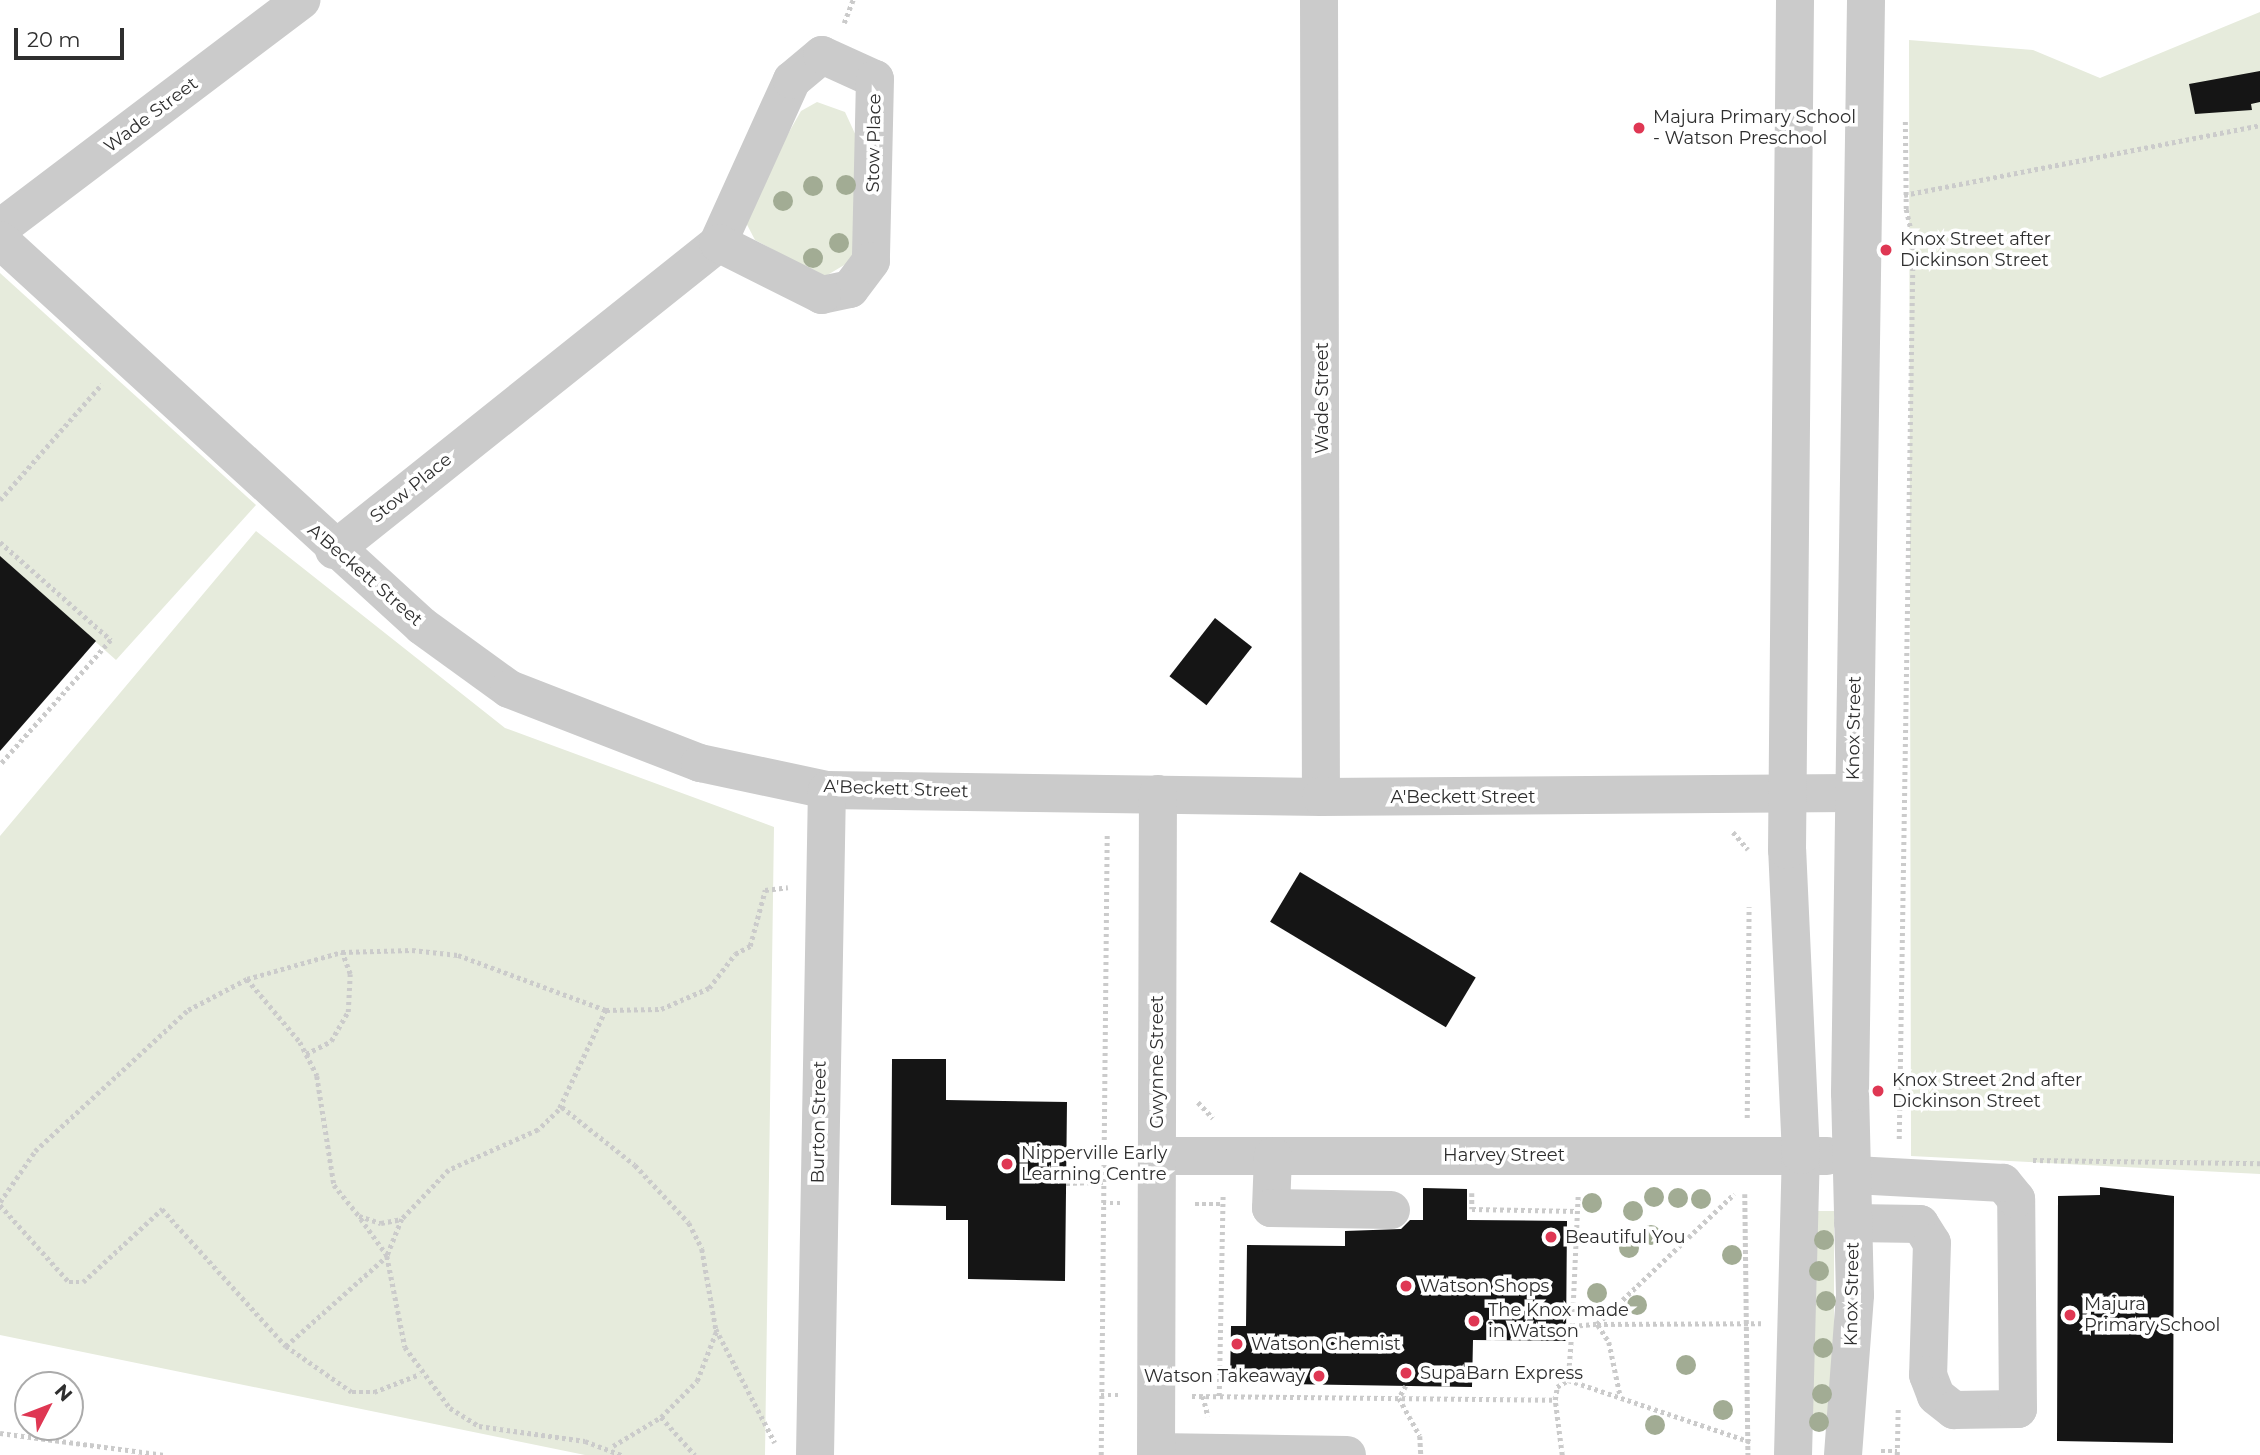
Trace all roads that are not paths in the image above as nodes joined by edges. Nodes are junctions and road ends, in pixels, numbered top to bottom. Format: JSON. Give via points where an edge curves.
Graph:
{"nodes":[{"id":1,"x":301,"y":0,"type":"edge"},
{"id":2,"x":1319,"y":0,"type":"edge"},
{"id":3,"x":1795,"y":0,"type":"edge"},
{"id":4,"x":1866,"y":0,"type":"edge"},
{"id":5,"x":0,"y":228,"type":"edge"},
{"id":6,"x":0,"y":240,"type":"edge"},
{"id":7,"x":718,"y":243,"type":"junction"},
{"id":8,"x":334,"y":550,"type":"junction"},
{"id":9,"x":827,"y":790,"type":"junction"},
{"id":10,"x":1853,"y":793,"type":"junction"},
{"id":11,"x":1158,"y":794,"type":"junction"},
{"id":12,"x":1790,"y":795,"type":"junction"},
{"id":13,"x":1321,"y":797,"type":"junction"},
{"id":14,"x":1801,"y":1155,"type":"junction"},
{"id":15,"x":1157,"y":1156,"type":"junction"},
{"id":16,"x":1273,"y":1156,"type":"junction"},
{"id":17,"x":1853,"y":1166,"type":"junction"},
{"id":18,"x":1391,"y":1210,"type":"dead end"},
{"id":19,"x":1853,"y":1223,"type":"junction"},
{"id":20,"x":1156,"y":1453,"type":"edge"},
{"id":21,"x":815,"y":1455,"type":"edge"},
{"id":22,"x":1347,"y":1455,"type":"edge"},
{"id":23,"x":1793,"y":1455,"type":"edge"},
{"id":24,"x":1843,"y":1455,"type":"edge"}],
"edges":[{"from":1,"to":5,"type":"street","name":"Wade Street"},
{"from":2,"to":13,"type":"street","name":"Wade Street"},
{"from":3,"to":12,"type":"street"},
{"from":4,"to":10,"type":"street","name":"Knox Street"},
{"from":6,"to":8,"type":"street","name":"A'Beckett Street"},
{"from":7,"to":7,"type":"street","name":"Stow Place","via":[[792,80],[822,55],[875,79],[872,261],[850,289],[822,295]]},
{"from":7,"to":8,"type":"street","name":"Stow Place"},
{"from":8,"to":9,"type":"street","name":"A'Beckett Street","via":[[509,689],[700,764]]},
{"from":9,"to":11,"type":"street","name":"A'Beckett Street"},
{"from":9,"to":21,"type":"street","name":"Burton Street"},
{"from":10,"to":12,"type":"street","name":"A'Beckett Street"},
{"from":10,"to":17,"type":"street","name":"Knox Street"},
{"from":11,"to":13,"type":"street","name":"A'Beckett Street"},
{"from":11,"to":15,"type":"street","name":"Gwynne Street"},
{"from":12,"to":13,"type":"street","name":"A'Beckett Street"},
{"from":12,"to":14,"type":"street","via":[[1787,849]]},
{"from":14,"to":16,"type":"street","name":"Harvey Street"},
{"from":14,"to":17,"type":"street","name":"Harvey Street"},
{"from":14,"to":23,"type":"street"},
{"from":15,"to":16,"type":"street","name":"Harvey Street"},
{"from":15,"to":20,"type":"street","name":"Gwynne Street"},
{"from":16,"to":18,"type":"street","via":[[1271,1208]]},
{"from":17,"to":19,"type":"street","name":"Knox Street"},
{"from":17,"to":19,"type":"street","name":"Harvey Street","via":[[1899,1175],[2003,1183],[2016,1199],[2018,1409],[1954,1410],[1936,1396],[1928,1375],[1932,1243],[1920,1224]]},
{"from":19,"to":24,"type":"street","name":"Knox Street","via":[[1855,1295]]},
{"from":20,"to":22,"type":"street"}]}
